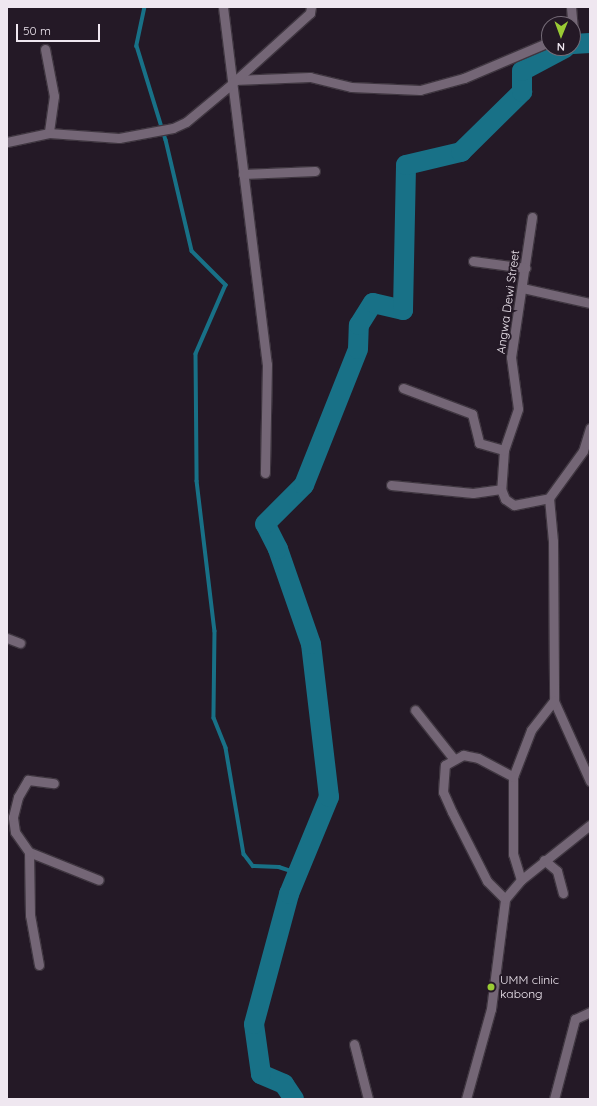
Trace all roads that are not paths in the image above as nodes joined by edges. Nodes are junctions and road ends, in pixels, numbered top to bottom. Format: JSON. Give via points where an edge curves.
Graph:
{"nodes":[{"id":1,"x":222,"y":7,"type":"edge"},
{"id":2,"x":311,"y":7,"type":"edge"},
{"id":3,"x":541,"y":45,"type":"edge"},
{"id":4,"x":45,"y":49,"type":"dead end"},
{"id":5,"x":234,"y":80,"type":"junction"},
{"id":6,"x":49,"y":133,"type":"junction"},
{"id":7,"x":7,"y":142,"type":"edge"},
{"id":8,"x":315,"y":171,"type":"dead end"},
{"id":9,"x":243,"y":174,"type":"junction"},
{"id":10,"x":532,"y":217,"type":"dead end"},
{"id":11,"x":473,"y":261,"type":"dead end"},
{"id":12,"x":526,"y":268,"type":"junction"},
{"id":13,"x":523,"y":288,"type":"junction"},
{"id":14,"x":590,"y":303,"type":"edge"},
{"id":15,"x":403,"y":388,"type":"dead end"},
{"id":16,"x":590,"y":428,"type":"edge"},
{"id":17,"x":504,"y":450,"type":"junction"},
{"id":18,"x":265,"y":473,"type":"dead end"},
{"id":19,"x":391,"y":485,"type":"dead end"},
{"id":20,"x":501,"y":489,"type":"junction"},
{"id":21,"x":549,"y":498,"type":"junction"},
{"id":22,"x":7,"y":638,"type":"edge"},
{"id":23,"x":20,"y":643,"type":"dead end"},
{"id":24,"x":554,"y":701,"type":"junction"},
{"id":25,"x":415,"y":710,"type":"dead end"},
{"id":26,"x":453,"y":758,"type":"junction"},
{"id":27,"x":512,"y":777,"type":"junction"},
{"id":28,"x":590,"y":781,"type":"edge"},
{"id":29,"x":54,"y":783,"type":"dead end"},
{"id":30,"x":590,"y":825,"type":"edge"},
{"id":31,"x":11,"y":834,"type":"edge"},
{"id":32,"x":29,"y":852,"type":"junction"},
{"id":33,"x":544,"y":860,"type":"junction"},
{"id":34,"x":99,"y":880,"type":"dead end"},
{"id":35,"x":521,"y":880,"type":"junction"},
{"id":36,"x":563,"y":893,"type":"dead end"},
{"id":37,"x":505,"y":899,"type":"junction"},
{"id":38,"x":39,"y":965,"type":"dead end"},
{"id":39,"x":590,"y":1012,"type":"edge"},
{"id":40,"x":354,"y":1044,"type":"dead end"},
{"id":41,"x":368,"y":1099,"type":"edge"},
{"id":42,"x":466,"y":1099,"type":"edge"},
{"id":43,"x":554,"y":1099,"type":"edge"}],
"edges":[{"from":1,"to":5,"type":"street"},
{"from":2,"to":5,"type":"street","via":[[310,13]]},
{"from":3,"to":5,"type":"street","via":[[464,78],[420,90],[351,87],[310,77]]},
{"from":4,"to":6,"type":"street","via":[[54,96]]},
{"from":5,"to":6,"type":"street","via":[[186,122],[173,128],[119,138]]},
{"from":5,"to":9,"type":"street","via":[[235,120]]},
{"from":6,"to":7,"type":"street"},
{"from":8,"to":9,"type":"street"},
{"from":9,"to":18,"type":"street","via":[[267,364]]},
{"from":10,"to":12,"type":"street","name":"Angwa Dewi Street"},
{"from":11,"to":12,"type":"street"},
{"from":12,"to":13,"type":"street","name":"Angwa Dewi Street"},
{"from":13,"to":14,"type":"street"},
{"from":13,"to":17,"type":"street","name":"Angwa Dewi Street","via":[[511,357],[518,409]]},
{"from":15,"to":17,"type":"street","via":[[472,414],[479,444]]},
{"from":16,"to":21,"type":"street","via":[[583,451]]},
{"from":17,"to":20,"type":"street","name":"Angwa Dewi Street"},
{"from":19,"to":20,"type":"street","via":[[473,493]]},
{"from":20,"to":21,"type":"street","via":[[510,504]]},
{"from":21,"to":24,"type":"street","via":[[553,541]]},
{"from":22,"to":23,"type":"street"},
{"from":24,"to":27,"type":"street","via":[[531,730]]},
{"from":24,"to":28,"type":"street"},
{"from":25,"to":26,"type":"street"},
{"from":26,"to":27,"type":"street","via":[[478,758]]},
{"from":26,"to":37,"type":"street","via":[[444,765],[443,792],[477,865]]},
{"from":27,"to":35,"type":"street","via":[[513,854]]},
{"from":29,"to":31,"type":"street","via":[[28,780],[18,797]]},
{"from":30,"to":33,"type":"street"},
{"from":31,"to":32,"type":"street"},
{"from":32,"to":34,"type":"street"},
{"from":32,"to":38,"type":"street","via":[[30,915]]},
{"from":33,"to":35,"type":"street"},
{"from":33,"to":36,"type":"street","via":[[557,871]]},
{"from":35,"to":37,"type":"street"},
{"from":37,"to":42,"type":"street","via":[[491,1009]]},
{"from":39,"to":43,"type":"street","via":[[575,1019]]},
{"from":40,"to":41,"type":"street"}]}
